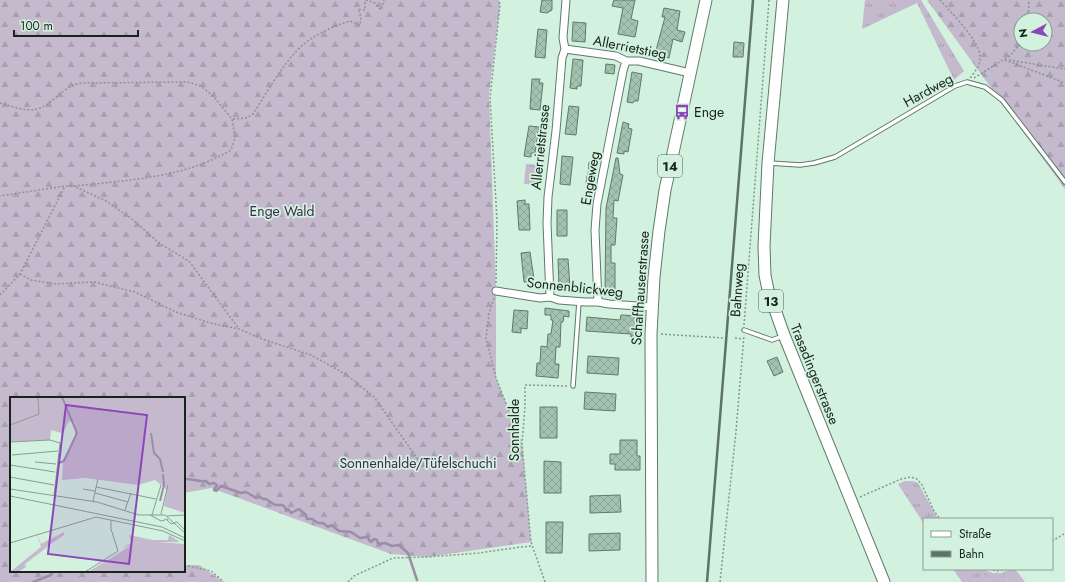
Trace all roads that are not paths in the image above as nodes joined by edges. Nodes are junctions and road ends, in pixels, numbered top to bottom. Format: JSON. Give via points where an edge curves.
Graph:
{"nodes":[{"id":1,"x":566,"y":0,"type":"edge"},
{"id":2,"x":706,"y":0,"type":"edge"},
{"id":3,"x":783,"y":0,"type":"edge"},
{"id":4,"x":565,"y":49,"type":"junction"},
{"id":5,"x":626,"y":61,"type":"junction"},
{"id":6,"x":690,"y":73,"type":"junction"},
{"id":7,"x":768,"y":163,"type":"junction"},
{"id":8,"x":1065,"y":182,"type":"edge"},
{"id":9,"x":496,"y":291,"type":"road end"},
{"id":10,"x":550,"y":298,"type":"junction"},
{"id":11,"x":579,"y":302,"type":"junction"},
{"id":12,"x":598,"y":302,"type":"junction"},
{"id":13,"x":652,"y":307,"type":"junction"},
{"id":14,"x":744,"y":330,"type":"road end"},
{"id":15,"x":784,"y":335,"type":"junction"},
{"id":16,"x":573,"y":386,"type":"road end"},
{"id":17,"x":652,"y":582,"type":"edge"},
{"id":18,"x":884,"y":582,"type":"edge"}],
"edges":[{"from":1,"to":4,"type":"street","name":"Allerrietstrasse","via":[[563,38]]},
{"from":2,"to":6,"type":"main road","name":"Schaffhauserstrasse","number":"14"},
{"from":3,"to":7,"type":"main road","name":"Trasadingerstrasse","number":"13"},
{"from":4,"to":5,"type":"street","name":"Allerrietstieg","via":[[616,56]]},
{"from":4,"to":10,"type":"street","name":"Allerrietstrasse","via":[[548,197]]},
{"from":5,"to":6,"type":"street","name":"Allerrietstieg","via":[[639,61]]},
{"from":5,"to":12,"type":"street","name":"Engeweg","via":[[597,204],[595,238]]},
{"from":6,"to":13,"type":"main road","name":"Schaffhauserstrasse","number":"14","via":[[658,231]]},
{"from":7,"to":8,"type":"lane","name":"Hardweg","via":[[814,163],[836,157],[955,86],[967,82],[985,87],[1002,100]]},
{"from":7,"to":15,"type":"main road","name":"Trasadingerstrasse","number":"13","via":[[765,275]]},
{"from":9,"to":10,"type":"street","name":"Sonnenblickweg"},
{"from":10,"to":11,"type":"street","name":"Sonnenblickweg"},
{"from":11,"to":12,"type":"street","name":"Sonnenblickweg"},
{"from":11,"to":16,"type":"lane"},
{"from":12,"to":13,"type":"street","name":"Sonnenblickweg"},
{"from":13,"to":17,"type":"main road","name":"Schaffhauserstrasse","number":"14"},
{"from":14,"to":15,"type":"lane","via":[[772,340]]},
{"from":15,"to":18,"type":"main road","name":"Trasadingerstrasse","number":"13"}]}
